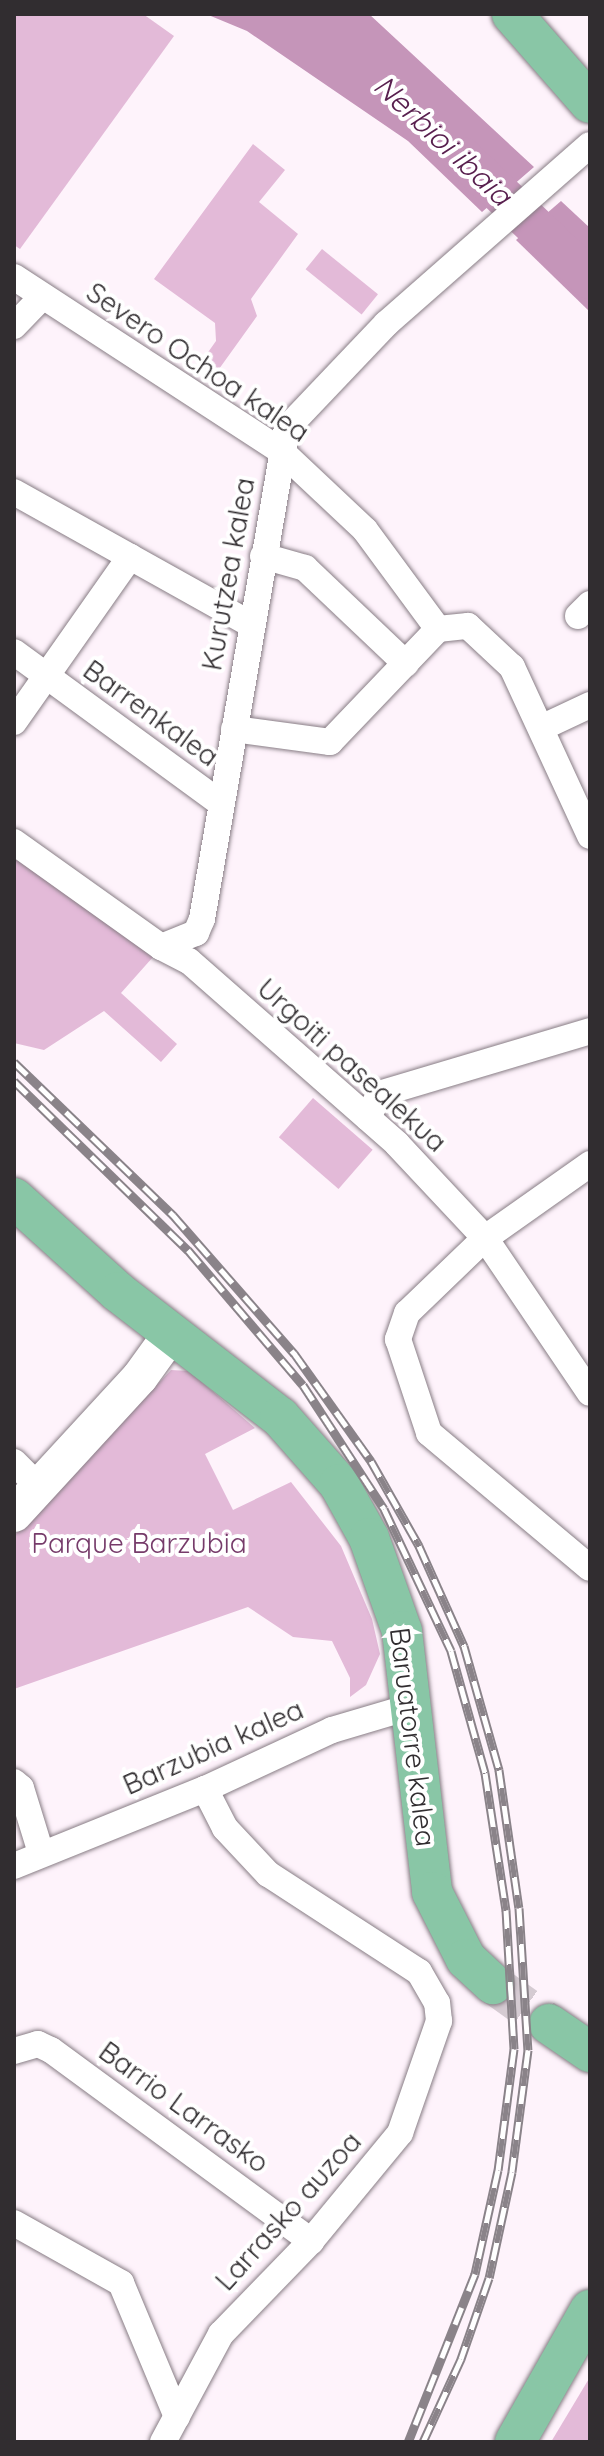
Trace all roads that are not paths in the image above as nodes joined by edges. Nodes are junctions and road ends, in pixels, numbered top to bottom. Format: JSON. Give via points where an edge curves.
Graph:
{"nodes":[{"id":1,"x":512,"y":14,"type":"edge"},
{"id":2,"x":535,"y":14,"type":"edge"},
{"id":3,"x":590,"y":71,"type":"edge"},
{"id":4,"x":590,"y":103,"type":"edge"},
{"id":5,"x":590,"y":145,"type":"edge"},
{"id":6,"x":14,"y":277,"type":"edge"},
{"id":7,"x":42,"y":297,"type":"junction"},
{"id":8,"x":14,"y":326,"type":"edge"},
{"id":9,"x":281,"y":451,"type":"junction"},
{"id":10,"x":14,"y":492,"type":"edge"},
{"id":11,"x":263,"y":556,"type":"junction"},
{"id":12,"x":130,"y":557,"type":"junction"},
{"id":13,"x":252,"y":625,"type":"junction"},
{"id":14,"x":438,"y":629,"type":"junction"},
{"id":15,"x":14,"y":652,"type":"edge"},
{"id":16,"x":406,"y":664,"type":"junction"},
{"id":17,"x":47,"y":676,"type":"junction"},
{"id":18,"x":590,"y":705,"type":"edge"},
{"id":19,"x":14,"y":722,"type":"edge"},
{"id":20,"x":541,"y":728,"type":"junction"},
{"id":21,"x":234,"y":729,"type":"junction"},
{"id":22,"x":219,"y":802,"type":"junction"},
{"id":23,"x":590,"y":836,"type":"edge"},
{"id":24,"x":14,"y":842,"type":"edge"},
{"id":25,"x":161,"y":947,"type":"junction"},
{"id":26,"x":590,"y":1031,"type":"edge"},
{"id":27,"x":368,"y":1118,"type":"junction"},
{"id":28,"x":590,"y":1164,"type":"edge"},
{"id":29,"x":14,"y":1198,"type":"edge"},
{"id":30,"x":485,"y":1238,"type":"junction"},
{"id":31,"x":171,"y":1334,"type":"junction"},
{"id":32,"x":590,"y":1393,"type":"edge"},
{"id":33,"x":27,"y":1475,"type":"edge"},
{"id":34,"x":14,"y":1514,"type":"edge"},
{"id":35,"x":586,"y":1564,"type":"edge"},
{"id":36,"x":413,"y":1706,"type":"junction"},
{"id":37,"x":14,"y":1782,"type":"edge"},
{"id":38,"x":205,"y":1789,"type":"junction"},
{"id":39,"x":41,"y":1853,"type":"junction"},
{"id":40,"x":14,"y":1866,"type":"edge"},
{"id":41,"x":493,"y":1984,"type":"tunnel mouth"},
{"id":42,"x":549,"y":2024,"type":"tunnel mouth"},
{"id":43,"x":14,"y":2051,"type":"edge"},
{"id":44,"x":590,"y":2052,"type":"edge"},
{"id":45,"x":14,"y":2223,"type":"edge"},
{"id":46,"x":311,"y":2241,"type":"junction"},
{"id":47,"x":590,"y":2310,"type":"edge"},
{"id":48,"x":177,"y":2417,"type":"junction"},
{"id":49,"x":163,"y":2442,"type":"edge"},
{"id":50,"x":515,"y":2442,"type":"edge"}],
"edges":[{"from":1,"to":4,"type":"main road"},
{"from":2,"to":3,"type":"main road"},
{"from":5,"to":9,"type":"street","name":"Kurutzea kalea","via":[[386,324],[287,428]]},
{"from":6,"to":7,"type":"street","name":"Severo Ochoa kalea"},
{"from":7,"to":8,"type":"street"},
{"from":7,"to":9,"type":"street","name":"Severo Ochoa kalea"},
{"from":9,"to":11,"type":"street","name":"Kurutzea kalea"},
{"from":9,"to":14,"type":"street","name":"Severo Ochoa kalea","via":[[365,530]]},
{"from":10,"to":12,"type":"street"},
{"from":11,"to":13,"type":"street","name":"Kurutzea kalea"},
{"from":11,"to":16,"type":"street","via":[[305,568]]},
{"from":12,"to":13,"type":"street"},
{"from":12,"to":17,"type":"street"},
{"from":13,"to":21,"type":"street","name":"Kurutzea kalea"},
{"from":14,"to":16,"type":"street"},
{"from":14,"to":20,"type":"street","via":[[468,626],[512,667]]},
{"from":15,"to":17,"type":"street","name":"Barrenkalea"},
{"from":16,"to":21,"type":"street","via":[[330,742]]},
{"from":17,"to":19,"type":"street"},
{"from":17,"to":22,"type":"street","name":"Barrenkalea"},
{"from":18,"to":20,"type":"street"},
{"from":20,"to":23,"type":"street"},
{"from":21,"to":22,"type":"street","name":"Kurutzea kalea"},
{"from":22,"to":25,"type":"street","name":"Kurutzea kalea","via":[[202,919],[196,933]]},
{"from":24,"to":25,"type":"street","name":"Urgoiti pasealekua"},
{"from":25,"to":27,"type":"street","name":"Urgoiti pasealekua","via":[[189,961]]},
{"from":26,"to":27,"type":"street","via":[[379,1094]]},
{"from":27,"to":30,"type":"street","name":"Urgoiti pasealekua"},
{"from":28,"to":30,"type":"street"},
{"from":29,"to":31,"type":"main road","name":"Baruatorre kalea"},
{"from":30,"to":32,"type":"street","name":"Urgoiti pasealekua"},
{"from":30,"to":35,"type":"street","via":[[407,1313],[398,1339],[429,1433]]},
{"from":31,"to":33,"type":"street","via":[[140,1377]]},
{"from":31,"to":36,"type":"main road","name":"Baruatorre kalea","via":[[280,1417],[339,1484],[390,1590]]},
{"from":33,"to":34,"type":"street"},
{"from":36,"to":38,"type":"street","name":"Barzubia kalea","via":[[332,1730]]},
{"from":36,"to":41,"type":"main road","name":"Baruatorre kalea","via":[[432,1892],[466,1959]]},
{"from":37,"to":39,"type":"street","via":[[21,1788]]},
{"from":38,"to":39,"type":"street","name":"Barzubia kalea"},
{"from":38,"to":46,"type":"street","name":"Larrasko auzoa","via":[[225,1828],[268,1874],[396,1953],[419,1972],[437,2003],[431,2053],[400,2133]]},
{"from":39,"to":40,"type":"street","name":"Barzubia kalea"},
{"from":42,"to":44,"type":"main road"},
{"from":43,"to":46,"type":"street","name":"Barrio Larrasko","via":[[38,2044],[51,2050]]},
{"from":45,"to":48,"type":"street","via":[[121,2283]]},
{"from":46,"to":48,"type":"street","name":"Larrasko auzoa","via":[[221,2334]]},
{"from":47,"to":50,"type":"main road"},
{"from":48,"to":49,"type":"street","name":"Larrasko auzoa"}]}
